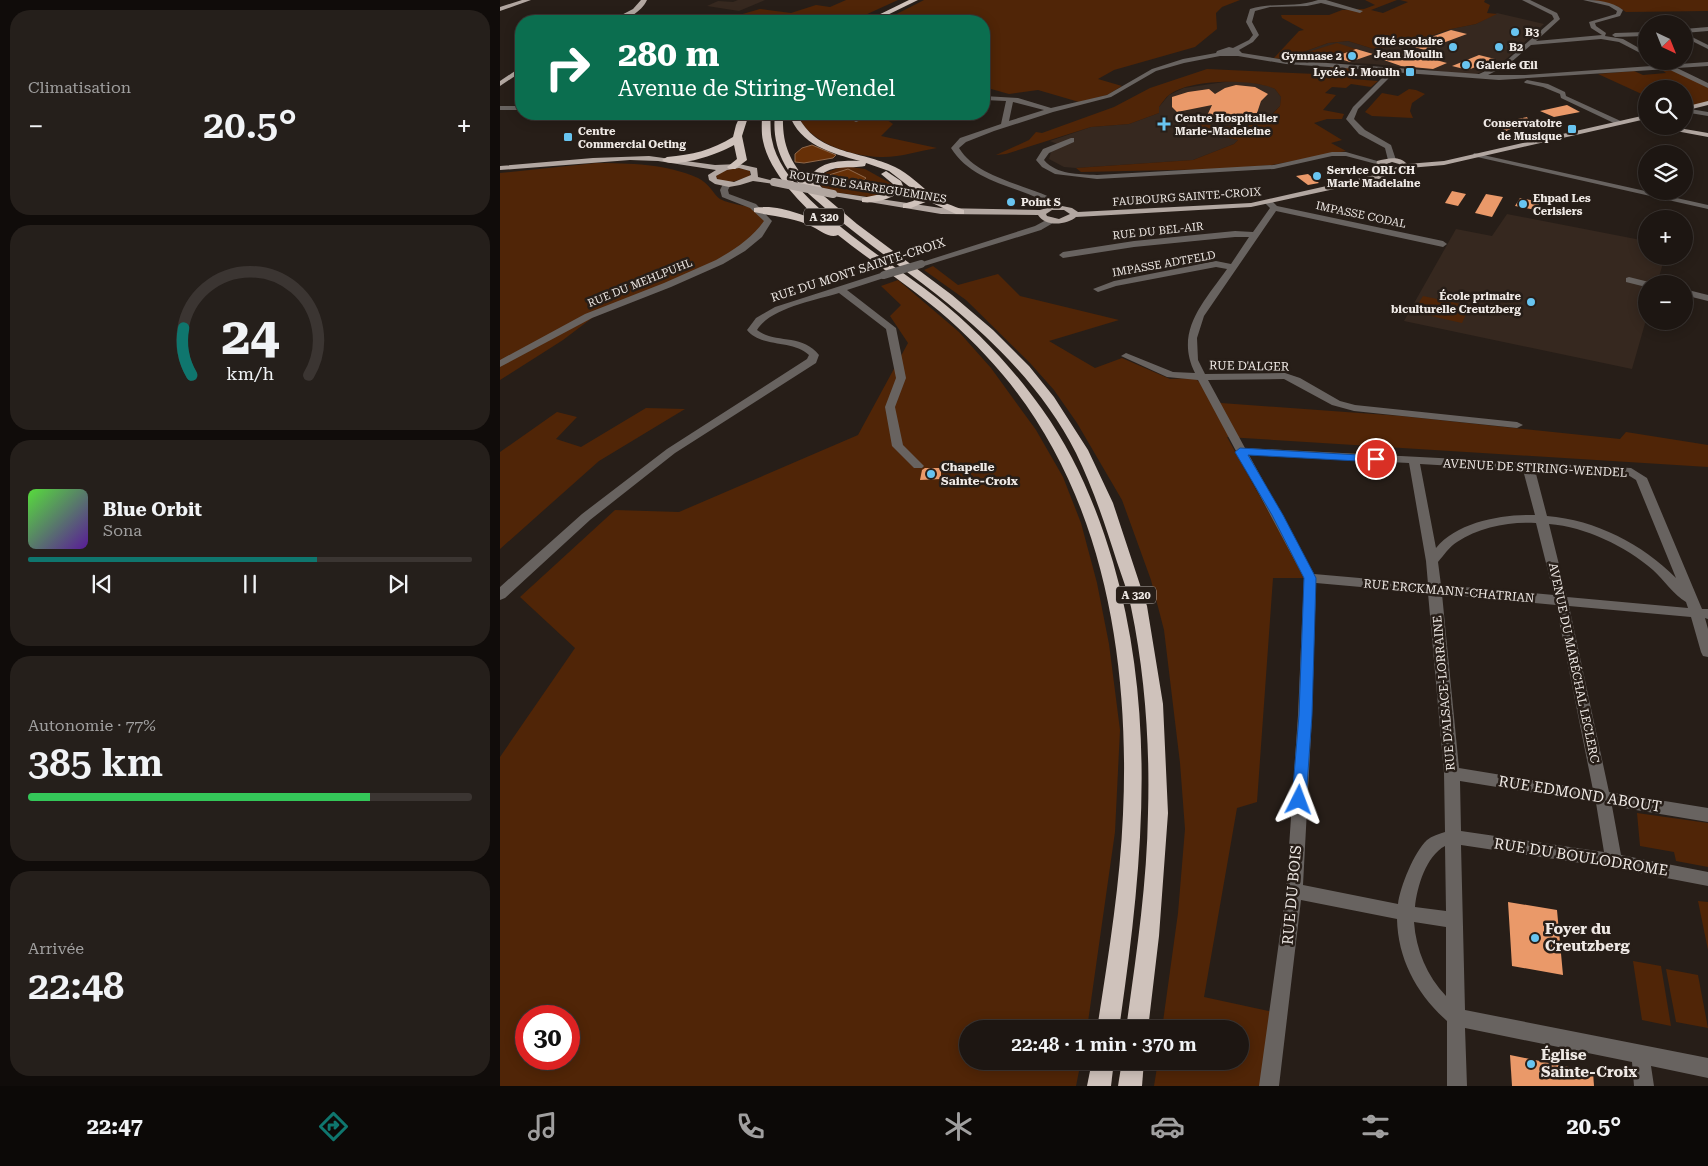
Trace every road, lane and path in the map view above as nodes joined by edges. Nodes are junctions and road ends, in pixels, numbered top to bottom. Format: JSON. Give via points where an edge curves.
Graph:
{"nodes":[{"id":1,"x":528,"y":0,"type":"edge"},
{"id":2,"x":645,"y":0,"type":"edge"},
{"id":3,"x":904,"y":0,"type":"edge"},
{"id":4,"x":915,"y":0,"type":"edge"},
{"id":5,"x":1322,"y":0,"type":"edge"},
{"id":6,"x":1525,"y":0,"type":"edge"},
{"id":7,"x":1586,"y":0,"type":"edge"},
{"id":8,"x":1292,"y":2,"type":"edge"},
{"id":9,"x":500,"y":9,"type":"edge"},
{"id":10,"x":1360,"y":11,"type":"dead end"},
{"id":11,"x":626,"y":15,"type":"edge"},
{"id":12,"x":873,"y":15,"type":"edge"},
{"id":13,"x":883,"y":15,"type":"edge"},
{"id":14,"x":1708,"y":29,"type":"edge"},
{"id":15,"x":1693,"y":32,"type":"edge"},
{"id":16,"x":1638,"y":35,"type":"edge"},
{"id":17,"x":1603,"y":36,"type":"junction"},
{"id":18,"x":1618,"y":38,"type":"junction"},
{"id":19,"x":1693,"y":38,"type":"edge"},
{"id":20,"x":1530,"y":43,"type":"junction"},
{"id":21,"x":1708,"y":47,"type":"edge"},
{"id":22,"x":1638,"y":49,"type":"edge"},
{"id":23,"x":1237,"y":52,"type":"junction"},
{"id":24,"x":1708,"y":64,"type":"edge"},
{"id":25,"x":1693,"y":65,"type":"edge"},
{"id":26,"x":1390,"y":69,"type":"junction"},
{"id":27,"x":1638,"y":69,"type":"edge"},
{"id":28,"x":1677,"y":70,"type":"edge"},
{"id":29,"x":515,"y":73,"type":"edge"},
{"id":30,"x":1480,"y":77,"type":"junction"},
{"id":31,"x":500,"y":84,"type":"edge"},
{"id":32,"x":1708,"y":86,"type":"edge"},
{"id":33,"x":990,"y":98,"type":"edge"},
{"id":34,"x":1010,"y":99,"type":"junction"},
{"id":35,"x":1708,"y":103,"type":"edge"},
{"id":36,"x":1693,"y":107,"type":"edge"},
{"id":37,"x":500,"y":108,"type":"edge"},
{"id":38,"x":515,"y":108,"type":"edge"},
{"id":39,"x":1051,"y":110,"type":"junction"},
{"id":40,"x":1693,"y":111,"type":"edge"},
{"id":41,"x":1708,"y":114,"type":"edge"},
{"id":42,"x":1638,"y":119,"type":"edge"},
{"id":43,"x":742,"y":120,"type":"edge"},
{"id":44,"x":766,"y":120,"type":"edge"},
{"id":45,"x":779,"y":120,"type":"edge"},
{"id":46,"x":796,"y":120,"type":"edge"},
{"id":47,"x":1624,"y":122,"type":"junction"},
{"id":48,"x":1638,"y":124,"type":"edge"},
{"id":49,"x":1004,"y":125,"type":"junction"},
{"id":50,"x":1693,"y":133,"type":"edge"},
{"id":51,"x":1708,"y":135,"type":"edge"},
{"id":52,"x":736,"y":139,"type":"junction"},
{"id":53,"x":1071,"y":140,"type":"dead end"},
{"id":54,"x":1478,"y":155,"type":"junction"},
{"id":55,"x":1392,"y":160,"type":"junction"},
{"id":56,"x":664,"y":162,"type":"junction"},
{"id":57,"x":1383,"y":166,"type":"junction"},
{"id":58,"x":1406,"y":166,"type":"junction"},
{"id":59,"x":728,"y":167,"type":"junction"},
{"id":60,"x":500,"y":168,"type":"edge"},
{"id":61,"x":712,"y":175,"type":"junction"},
{"id":62,"x":752,"y":178,"type":"junction"},
{"id":63,"x":727,"y":184,"type":"junction"},
{"id":64,"x":924,"y":193,"type":"junction"},
{"id":65,"x":817,"y":197,"type":"junction"},
{"id":66,"x":865,"y":200,"type":"junction"},
{"id":67,"x":1271,"y":205,"type":"junction"},
{"id":68,"x":907,"y":206,"type":"junction"},
{"id":69,"x":1057,"y":207,"type":"junction"},
{"id":70,"x":1708,"y":207,"type":"edge"},
{"id":71,"x":758,"y":210,"type":"junction"},
{"id":72,"x":960,"y":212,"type":"junction"},
{"id":73,"x":1042,"y":213,"type":"junction"},
{"id":74,"x":1074,"y":215,"type":"junction"},
{"id":75,"x":1050,"y":221,"type":"junction"},
{"id":76,"x":1256,"y":235,"type":"junction"},
{"id":77,"x":1443,"y":244,"type":"dead end"},
{"id":78,"x":1063,"y":255,"type":"dead end"},
{"id":79,"x":877,"y":258,"type":"junction"},
{"id":80,"x":1234,"y":267,"type":"junction"},
{"id":81,"x":1629,"y":280,"type":"dead end"},
{"id":82,"x":1638,"y":282,"type":"edge"},
{"id":83,"x":840,"y":289,"type":"junction"},
{"id":84,"x":1098,"y":289,"type":"dead end"},
{"id":85,"x":1693,"y":294,"type":"edge"},
{"id":86,"x":1708,"y":298,"type":"edge"},
{"id":87,"x":1126,"y":356,"type":"dead end"},
{"id":88,"x":500,"y":364,"type":"edge"},
{"id":89,"x":1202,"y":377,"type":"junction"},
{"id":90,"x":1518,"y":425,"type":"dead end"},
{"id":91,"x":1240,"y":452,"type":"junction"},
{"id":92,"x":1414,"y":461,"type":"junction"},
{"id":93,"x":918,"y":466,"type":"dead end"},
{"id":94,"x":1528,"y":467,"type":"junction"},
{"id":95,"x":1542,"y":520,"type":"junction"},
{"id":96,"x":1432,"y":561,"type":"junction"},
{"id":97,"x":1310,"y":578,"type":"junction"},
{"id":98,"x":1435,"y":589,"type":"junction"},
{"id":99,"x":500,"y":595,"type":"edge"},
{"id":100,"x":1562,"y":601,"type":"junction"},
{"id":101,"x":1699,"y":609,"type":"edge"},
{"id":102,"x":1708,"y":652,"type":"edge"},
{"id":103,"x":1452,"y":773,"type":"junction"},
{"id":104,"x":1603,"y":797,"type":"junction"},
{"id":105,"x":1708,"y":815,"type":"edge"},
{"id":106,"x":1454,"y":837,"type":"junction"},
{"id":107,"x":1614,"y":861,"type":"junction"},
{"id":108,"x":1708,"y":879,"type":"edge"},
{"id":109,"x":1294,"y":891,"type":"junction"},
{"id":110,"x":1404,"y":913,"type":"junction"},
{"id":111,"x":1455,"y":920,"type":"junction"},
{"id":112,"x":1456,"y":1017,"type":"junction"},
{"id":113,"x":1109,"y":1020,"type":"edge"},
{"id":114,"x":1138,"y":1020,"type":"edge"},
{"id":115,"x":1640,"y":1053,"type":"junction"},
{"id":116,"x":1708,"y":1068,"type":"edge"},
{"id":117,"x":1102,"y":1070,"type":"edge"},
{"id":118,"x":1132,"y":1070,"type":"edge"},
{"id":119,"x":1099,"y":1086,"type":"edge"},
{"id":120,"x":1130,"y":1086,"type":"edge"},
{"id":121,"x":1269,"y":1086,"type":"edge"},
{"id":122,"x":1457,"y":1086,"type":"edge"},
{"id":123,"x":1644,"y":1086,"type":"edge"}],
"edges":[{"from":1,"to":9,"type":"main road"},
{"from":2,"to":11,"type":"main road"},
{"from":3,"to":12,"type":"highway"},
{"from":4,"to":13,"type":"highway"},
{"from":5,"to":8,"type":"street"},
{"from":5,"to":10,"type":"street"},
{"from":6,"to":20,"type":"street","via":[[1557,16]]},
{"from":7,"to":17,"type":"street","via":[[1620,10],[1618,15],[1592,22]]},
{"from":8,"to":23,"type":"street","via":[[1252,10],[1249,22],[1256,35]]},
{"from":14,"to":15,"type":"street"},
{"from":16,"to":18,"type":"street"},
{"from":17,"to":18,"type":"street"},
{"from":17,"to":20,"type":"street"},
{"from":18,"to":22,"type":"street"},
{"from":19,"to":21,"type":"street"},
{"from":20,"to":30,"type":"street","via":[[1507,63]]},
{"from":23,"to":26,"type":"street","via":[[1286,62]]},
{"from":23,"to":39,"type":"street","via":[[1183,61],[1154,70],[1109,96]]},
{"from":24,"to":25,"type":"street"},
{"from":26,"to":30,"type":"street"},
{"from":26,"to":55,"type":"street","via":[[1388,76],[1353,110],[1350,119],[1362,132],[1388,147]]},
{"from":27,"to":30,"type":"street","via":[[1525,78]]},
{"from":28,"to":32,"type":"street"},
{"from":29,"to":31,"type":"main road"},
{"from":30,"to":47,"type":"street","via":[[1538,83]]},
{"from":33,"to":34,"type":"street"},
{"from":34,"to":39,"type":"street"},
{"from":34,"to":49,"type":"street"},
{"from":35,"to":36,"type":"main road"},
{"from":37,"to":38,"type":"street"},
{"from":39,"to":49,"type":"street"},
{"from":40,"to":41,"type":"street"},
{"from":42,"to":47,"type":"main road"},
{"from":43,"to":52,"type":"highway"},
{"from":44,"to":79,"type":"highway","number":"A 320","via":[[770,151],[796,191]]},
{"from":45,"to":65,"type":"highway","number":"A 320","via":[[782,150],[790,166]]},
{"from":46,"to":64,"type":"highway","via":[[803,132],[814,141],[890,168]]},
{"from":47,"to":48,"type":"main road"},
{"from":47,"to":54,"type":"main road"},
{"from":49,"to":69,"type":"street","via":[[963,140],[955,148],[958,154],[974,167],[988,164],[982,171],[1046,198]]},
{"from":50,"to":51,"type":"main road"},
{"from":52,"to":56,"type":"highway","via":[[725,148],[708,154]]},
{"from":52,"to":59,"type":"highway","via":[[742,160]]},
{"from":53,"to":57,"type":"street","via":[[1046,151],[1040,160],[1042,164],[1069,175],[1097,177],[1274,166],[1332,154],[1346,154]]},
{"from":54,"to":58,"type":"main road"},
{"from":54,"to":70,"type":"street"},
{"from":55,"to":57,"type":"main road"},
{"from":55,"to":58,"type":"main road"},
{"from":56,"to":59,"type":"main road"},
{"from":56,"to":60,"type":"main road","via":[[593,159]]},
{"from":56,"to":61,"type":"main road"},
{"from":57,"to":58,"type":"main road","via":[[1399,170]]},
{"from":57,"to":67,"type":"main road","name":"FAUBOURG SAINTE-CROIX","via":[[1381,175],[1373,178]]},
{"from":59,"to":61,"type":"main road"},
{"from":59,"to":62,"type":"main road","via":[[754,170],[756,173]]},
{"from":61,"to":63,"type":"main road","via":[[716,182]]},
{"from":62,"to":63,"type":"main road"},
{"from":62,"to":66,"type":"main road","name":"ROUTE DE SARREGUEMINES","bridge":true},
{"from":63,"to":71,"type":"street","via":[[725,195]]},
{"from":64,"to":68,"type":"highway","via":[[922,201]]},
{"from":64,"to":72,"type":"highway"},
{"from":65,"to":66,"type":"highway","via":[[821,193],[814,183],[815,175],[843,164],[856,163],[874,168],[898,183],[899,188],[889,195]]},
{"from":65,"to":114,"type":"highway","number":"A 320","via":[[948,297],[1025,369],[1081,450],[1106,502],[1139,606],[1154,704],[1158,813],[1149,936]]},
{"from":66,"to":68,"type":"main road","name":"ROUTE DE SARREGUEMINES"},
{"from":67,"to":74,"type":"main road","name":"FAUBOURG SAINTE-CROIX"},
{"from":67,"to":76,"type":"street","name":"RUE DU BOIS"},
{"from":67,"to":77,"type":"street","name":"IMPASSE CODAL"},
{"from":68,"to":72,"type":"main road","name":"ROUTE DE SARREGUEMINES"},
{"from":69,"to":73,"type":"main road"},
{"from":69,"to":74,"type":"main road","via":[[1073,211]]},
{"from":71,"to":79,"type":"highway","via":[[778,210],[821,226],[861,252]]},
{"from":71,"to":88,"type":"street","name":"RUE DU MEHLPUHL","via":[[768,221],[765,228],[717,264],[602,310]]},
{"from":72,"to":73,"type":"main road","name":"ROUTE DE SARREGUEMINES"},
{"from":73,"to":75,"type":"main road"},
{"from":74,"to":75,"type":"main road","name":"FAUBOURG SAINTE-CROIX","via":[[1065,221]]},
{"from":75,"to":83,"type":"street","name":"RUE DU MONT SAINTE-CROIX","bridge":true,"via":[[1038,228]]},
{"from":76,"to":78,"type":"street","name":"RUE DU BEL-AIR","via":[[1235,234],[1134,244]]},
{"from":76,"to":80,"type":"street","name":"RUE DU BOIS"},
{"from":79,"to":113,"type":"highway","number":"A 320","via":[[935,301],[978,342],[1026,397],[1063,454],[1087,506],[1102,551],[1118,608],[1132,704],[1134,813]]},
{"from":80,"to":84,"type":"street","name":"IMPASSE ADTFELD","via":[[1216,264]]},
{"from":80,"to":89,"type":"street","name":"RUE DU BOIS","via":[[1199,316],[1192,338],[1193,360]]},
{"from":81,"to":82,"type":"street"},
{"from":83,"to":93,"type":"street","via":[[891,328],[901,378],[890,407],[898,446]]},
{"from":83,"to":99,"type":"street","name":"RUE DU MONT SAINTE-CROIX","via":[[778,309],[764,316],[752,330],[762,337],[798,344],[810,350],[814,355],[812,361],[671,451],[586,517]]},
{"from":85,"to":86,"type":"street"},
{"from":87,"to":89,"type":"street","name":"RUE D'ALGER","via":[[1171,375]]},
{"from":89,"to":90,"type":"street","name":"RUE D'ALGER","via":[[1284,376],[1336,403],[1354,408]]},
{"from":89,"to":91,"type":"street","name":"RUE DU BOIS"},
{"from":91,"to":92,"type":"street","name":"AVENUE DE STIRING-WENDEL"},
{"from":91,"to":97,"type":"street","name":"RUE DU BOIS"},
{"from":92,"to":94,"type":"street","name":"AVENUE DE STIRING-WENDEL"},
{"from":92,"to":96,"type":"street","name":"RUE D'ALSACE-LORRAINE"},
{"from":94,"to":95,"type":"street","name":"AVENUE DU MARÉCHAL LECLERC"},
{"from":94,"to":101,"type":"street","name":"AVENUE DE STIRING-WENDEL","via":[[1631,472],[1642,478]]},
{"from":95,"to":96,"type":"street","via":[[1506,520],[1478,527],[1450,541]]},
{"from":95,"to":100,"type":"street","name":"AVENUE DU MARÉCHAL LECLERC"},
{"from":95,"to":101,"type":"street","via":[[1570,524],[1622,544],[1662,570]]},
{"from":96,"to":98,"type":"street","name":"RUE D'ALSACE-LORRAINE"},
{"from":97,"to":98,"type":"street","name":"RUE ERCKMANN-CHATRIAN"},
{"from":97,"to":109,"type":"street","name":"RUE DU BOIS"},
{"from":98,"to":100,"type":"street","name":"RUE ERCKMANN-CHATRIAN"},
{"from":98,"to":103,"type":"street","name":"RUE D'ALSACE-LORRAINE"},
{"from":100,"to":101,"type":"street","name":"RUE ERCKMANN-CHATRIAN"},
{"from":100,"to":104,"type":"street","name":"AVENUE DU MARÉCHAL LECLERC"},
{"from":101,"to":102,"type":"street","name":"AVENUE DE STIRING-WENDEL"},
{"from":103,"to":104,"type":"street","name":"RUE EDMOND ABOUT"},
{"from":103,"to":106,"type":"street","name":"RUE D'ALSACE-LORRAINE"},
{"from":104,"to":105,"type":"street","name":"RUE EDMOND ABOUT"},
{"from":104,"to":107,"type":"street","name":"AVENUE DU MARÉCHAL LECLERC"},
{"from":106,"to":107,"type":"street","name":"RUE DU BOULODROME"},
{"from":106,"to":110,"type":"street","via":[[1438,840],[1427,852],[1411,882]]},
{"from":106,"to":111,"type":"street","name":"RUE D'ALSACE-LORRAINE"},
{"from":107,"to":108,"type":"street","name":"RUE DU BOULODROME"},
{"from":109,"to":110,"type":"street"},
{"from":109,"to":121,"type":"street","name":"RUE DU BOIS"},
{"from":110,"to":111,"type":"street"},
{"from":110,"to":112,"type":"street","via":[[1406,943],[1419,974],[1435,997]]},
{"from":111,"to":112,"type":"street","name":"RUE D'ALSACE-LORRAINE"},
{"from":112,"to":115,"type":"street"},
{"from":112,"to":122,"type":"street","name":"RUE D'ALSACE-LORRAINE"},
{"from":115,"to":116,"type":"street"},
{"from":115,"to":123,"type":"street"},
{"from":117,"to":119,"type":"highway"},
{"from":118,"to":120,"type":"highway"}]}
